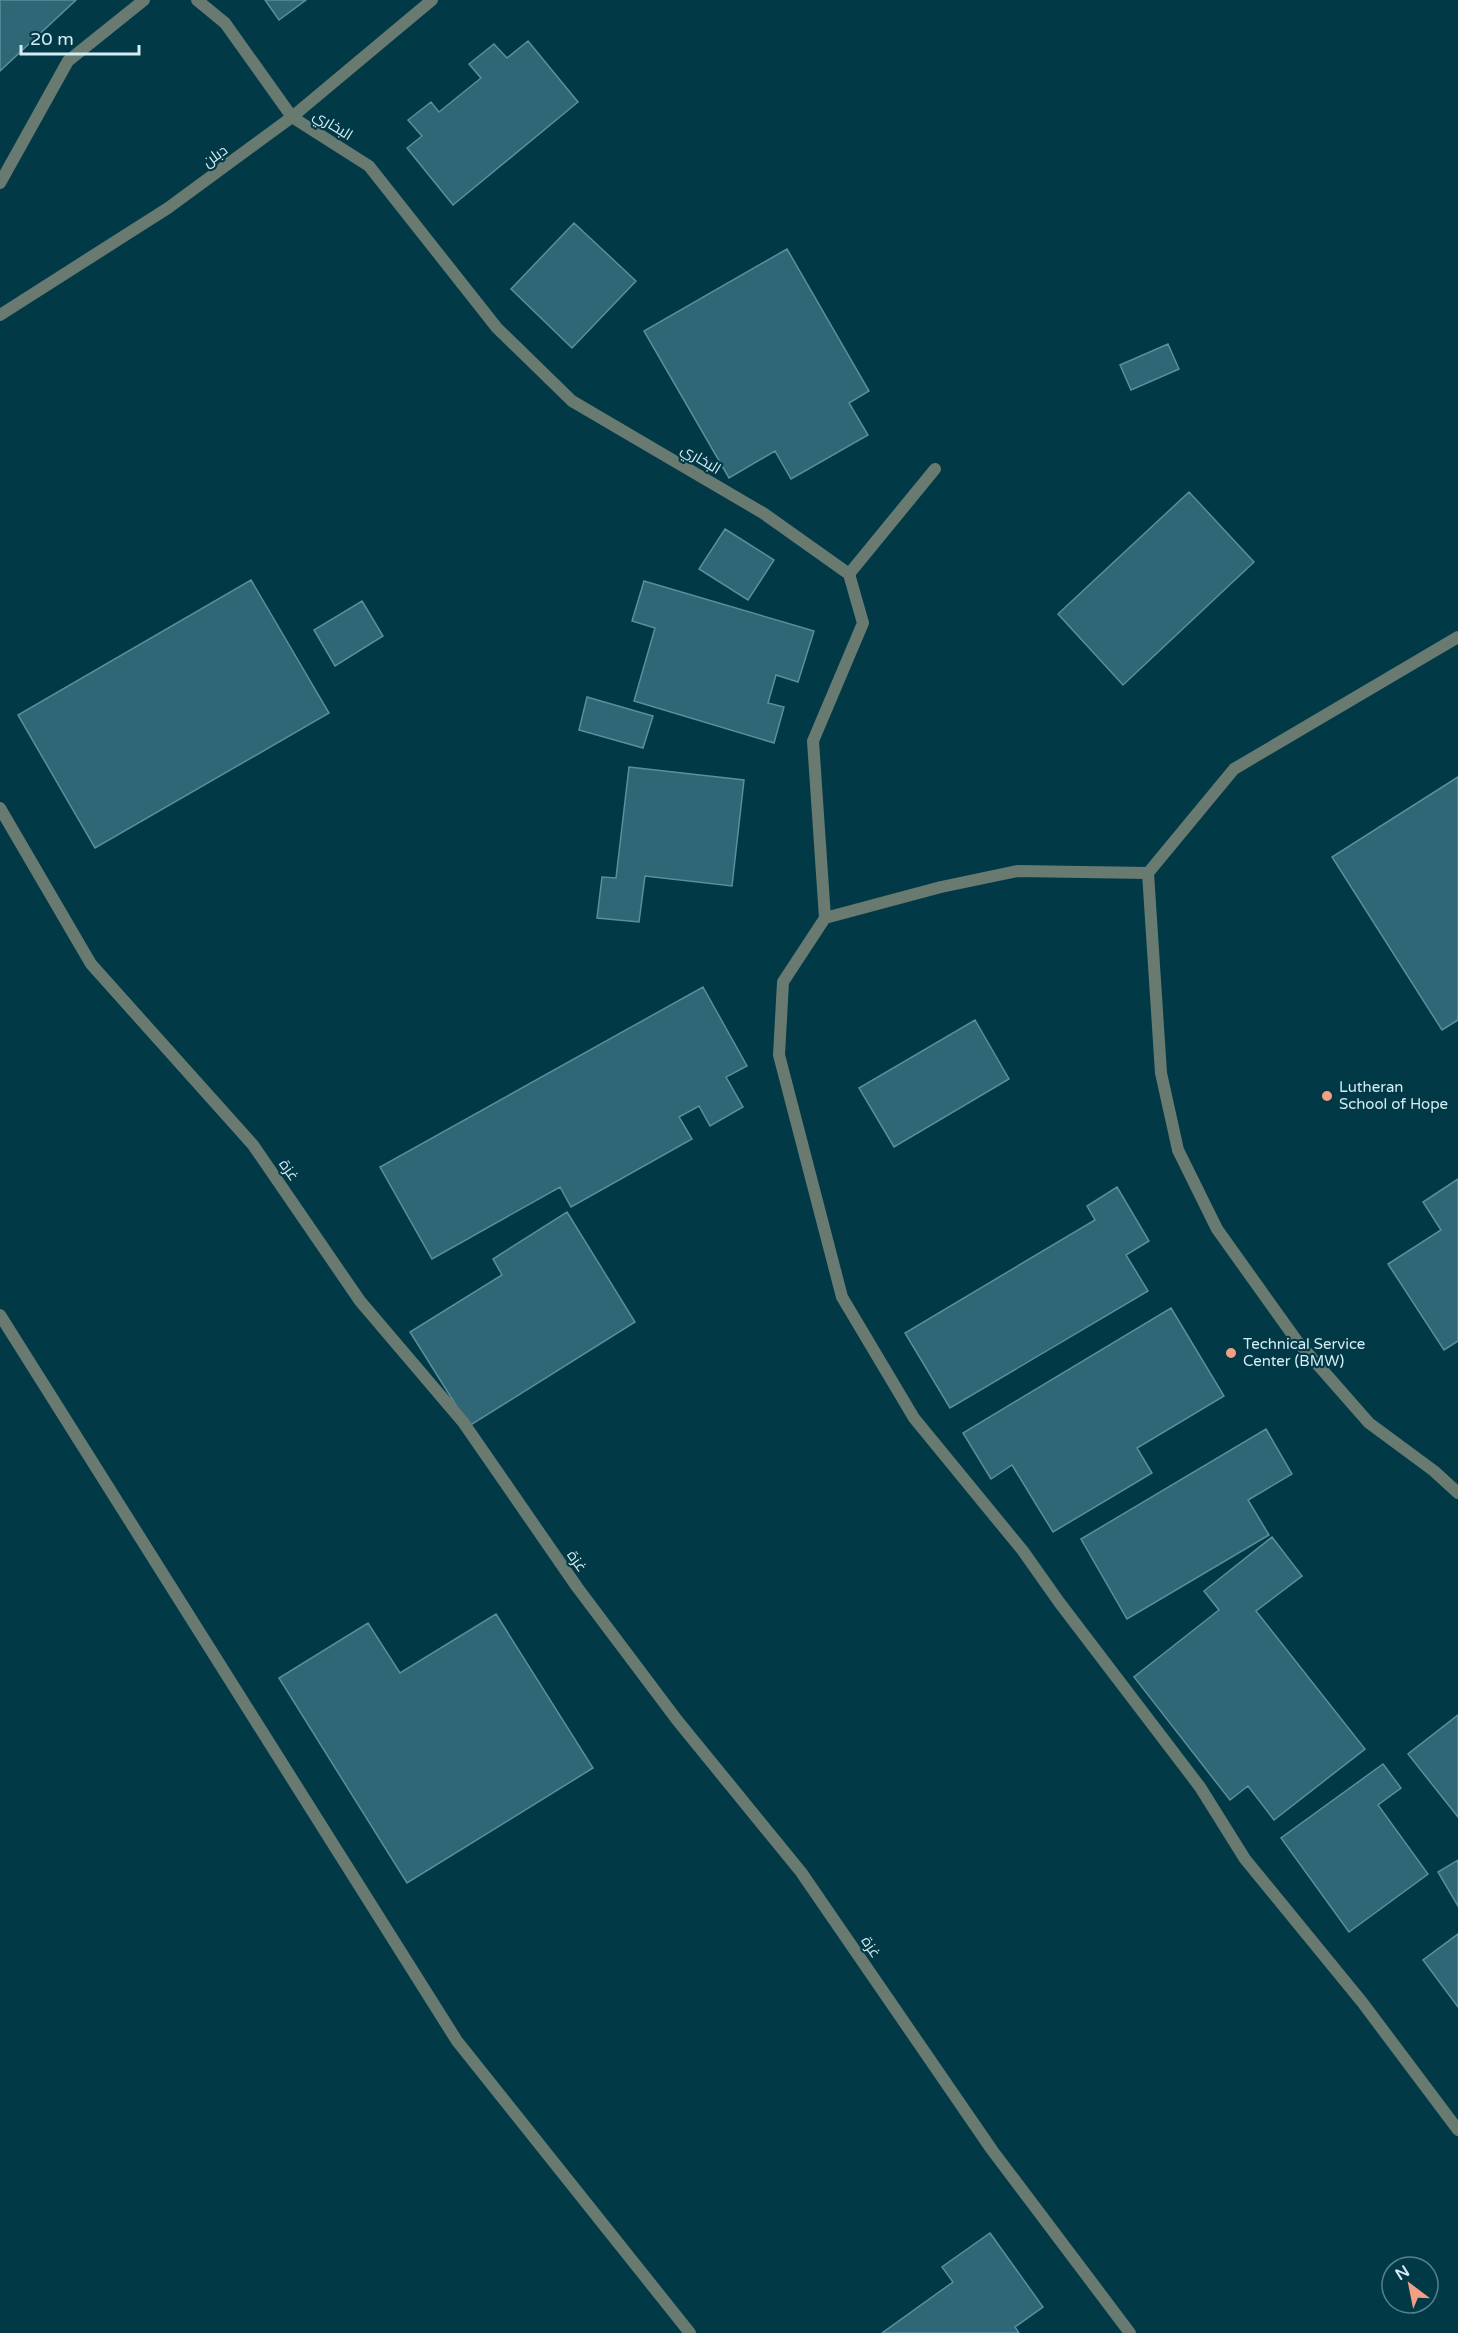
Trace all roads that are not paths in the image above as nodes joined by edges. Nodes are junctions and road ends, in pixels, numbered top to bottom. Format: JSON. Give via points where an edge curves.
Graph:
{"nodes":[{"id":1,"x":144,"y":0,"type":"edge"},
{"id":2,"x":197,"y":0,"type":"edge"},
{"id":3,"x":432,"y":0,"type":"edge"},
{"id":4,"x":292,"y":117,"type":"junction"},
{"id":5,"x":0,"y":183,"type":"edge"},
{"id":6,"x":0,"y":315,"type":"edge"},
{"id":7,"x":935,"y":469,"type":"dead end"},
{"id":8,"x":849,"y":574,"type":"junction"},
{"id":9,"x":1458,"y":637,"type":"edge"},
{"id":10,"x":0,"y":808,"type":"edge"},
{"id":11,"x":1148,"y":873,"type":"junction"},
{"id":12,"x":825,"y":918,"type":"junction"},
{"id":13,"x":0,"y":1315,"type":"edge"},
{"id":14,"x":1458,"y":1493,"type":"edge"},
{"id":15,"x":1458,"y":2130,"type":"edge"},
{"id":16,"x":690,"y":2333,"type":"edge"},
{"id":17,"x":1130,"y":2333,"type":"edge"}],
"edges":[{"from":1,"to":5,"type":"street","via":[[68,61]]},
{"from":2,"to":4,"type":"street","via":[[225,23]]},
{"from":3,"to":4,"type":"street","name":"دبلن"},
{"from":4,"to":6,"type":"street","name":"دبلن","via":[[168,208]]},
{"from":4,"to":8,"type":"street","name":"البخاري","via":[[369,166],[496,328],[572,401],[763,513]]},
{"from":7,"to":8,"type":"street"},
{"from":8,"to":12,"type":"street","via":[[863,622],[813,741]]},
{"from":9,"to":11,"type":"street","via":[[1234,769]]},
{"from":10,"to":17,"type":"street","name":"غزة","via":[[91,964],[253,1144],[360,1301],[463,1422],[577,1587],[677,1720],[801,1872],[992,2150]]},
{"from":11,"to":12,"type":"street","via":[[1017,871]]},
{"from":11,"to":14,"type":"street","via":[[1161,1073],[1178,1150],[1217,1229],[1304,1349],[1369,1424]]},
{"from":12,"to":15,"type":"street","via":[[783,982],[779,1055],[842,1297],[914,1418],[1023,1551],[1200,1787],[1245,1859],[1362,2002]]},
{"from":13,"to":16,"type":"street","via":[[457,2041]]}]}
